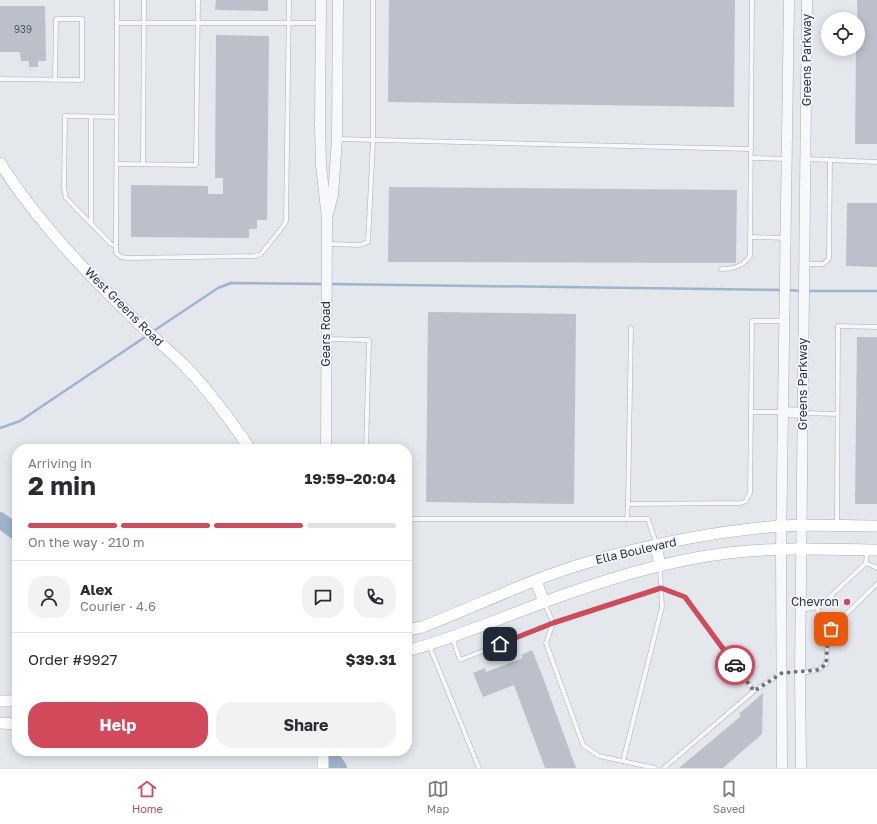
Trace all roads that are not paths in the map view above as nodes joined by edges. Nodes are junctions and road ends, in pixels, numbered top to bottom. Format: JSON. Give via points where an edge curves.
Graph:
{"nodes":[{"id":1,"x":118,"y":0,"type":"edge"},
{"id":2,"x":144,"y":0,"type":"edge"},
{"id":3,"x":198,"y":0,"type":"edge"},
{"id":4,"x":289,"y":0,"type":"edge"},
{"id":5,"x":321,"y":0,"type":"edge"},
{"id":6,"x":338,"y":0,"type":"edge"},
{"id":7,"x":373,"y":0,"type":"edge"},
{"id":8,"x":752,"y":0,"type":"edge"},
{"id":9,"x":789,"y":0,"type":"edge"},
{"id":10,"x":807,"y":0,"type":"edge"},
{"id":11,"x":338,"y":22,"type":"junction"},
{"id":12,"x":144,"y":23,"type":"junction"},
{"id":13,"x":197,"y":23,"type":"junction"},
{"id":14,"x":289,"y":23,"type":"junction"},
{"id":15,"x":320,"y":23,"type":"junction"},
{"id":16,"x":117,"y":24,"type":"junction"},
{"id":17,"x":0,"y":79,"type":"edge"},
{"id":18,"x":55,"y":80,"type":"junction"},
{"id":19,"x":91,"y":117,"type":"junction"},
{"id":20,"x":117,"y":117,"type":"junction"},
{"id":21,"x":337,"y":139,"type":"junction"},
{"id":22,"x":373,"y":141,"type":"junction"},
{"id":23,"x":751,"y":149,"type":"junction"},
{"id":24,"x":751,"y":158,"type":"junction"},
{"id":25,"x":788,"y":159,"type":"junction"},
{"id":26,"x":806,"y":159,"type":"junction"},
{"id":27,"x":830,"y":160,"type":"junction"},
{"id":28,"x":877,"y":162,"type":"edge"},
{"id":29,"x":0,"y":163,"type":"edge"},
{"id":30,"x":117,"y":164,"type":"junction"},
{"id":31,"x":143,"y":164,"type":"junction"},
{"id":32,"x":328,"y":218,"type":"junction"},
{"id":33,"x":91,"y":223,"type":"junction"},
{"id":34,"x":750,"y":237,"type":"junction"},
{"id":35,"x":786,"y":238,"type":"junction"},
{"id":36,"x":327,"y":244,"type":"junction"},
{"id":37,"x":116,"y":246,"type":"junction"},
{"id":38,"x":803,"y":264,"type":"junction"},
{"id":39,"x":721,"y":269,"type":"dead end"},
{"id":40,"x":785,"y":321,"type":"junction"},
{"id":41,"x":877,"y":327,"type":"edge"},
{"id":42,"x":631,"y":328,"type":"dead end"},
{"id":43,"x":326,"y":339,"type":"junction"},
{"id":44,"x":751,"y":412,"type":"junction"},
{"id":45,"x":784,"y":412,"type":"junction"},
{"id":46,"x":803,"y":413,"type":"junction"},
{"id":47,"x":837,"y":414,"type":"junction"},
{"id":48,"x":246,"y":444,"type":"edge"},
{"id":49,"x":326,"y":444,"type":"edge"},
{"id":50,"x":366,"y":444,"type":"edge"},
{"id":51,"x":628,"y":504,"type":"junction"},
{"id":52,"x":627,"y":519,"type":"junction"},
{"id":53,"x":412,"y":520,"type":"edge"},
{"id":54,"x":781,"y":526,"type":"junction"},
{"id":55,"x":802,"y":526,"type":"junction"},
{"id":56,"x":837,"y":526,"type":"junction"},
{"id":57,"x":877,"y":526,"type":"edge"},
{"id":58,"x":656,"y":545,"type":"junction"},
{"id":59,"x":801,"y":548,"type":"junction"},
{"id":60,"x":781,"y":550,"type":"junction"},
{"id":61,"x":872,"y":550,"type":"edge"},
{"id":62,"x":866,"y":563,"type":"junction"},
{"id":63,"x":660,"y":566,"type":"junction"},
{"id":64,"x":877,"y":568,"type":"edge"},
{"id":65,"x":536,"y":581,"type":"junction"},
{"id":66,"x":877,"y":584,"type":"edge"},
{"id":67,"x":661,"y":588,"type":"junction"},
{"id":68,"x":544,"y":602,"type":"junction"},
{"id":69,"x":816,"y":608,"type":"junction"},
{"id":70,"x":800,"y":610,"type":"junction"},
{"id":71,"x":553,"y":623,"type":"junction"},
{"id":72,"x":422,"y":627,"type":"junction"},
{"id":73,"x":412,"y":629,"type":"edge"},
{"id":74,"x":828,"y":635,"type":"junction"},
{"id":75,"x":452,"y":637,"type":"junction"},
{"id":76,"x":428,"y":645,"type":"junction"},
{"id":77,"x":412,"y":650,"type":"edge"},
{"id":78,"x":782,"y":673,"type":"junction"},
{"id":79,"x":800,"y":673,"type":"junction"},
{"id":80,"x":754,"y":691,"type":"junction"},
{"id":81,"x":0,"y":701,"type":"edge"},
{"id":82,"x":12,"y":701,"type":"edge"},
{"id":83,"x":0,"y":723,"type":"edge"},
{"id":84,"x":12,"y":724,"type":"edge"},
{"id":85,"x":323,"y":756,"type":"edge"},
{"id":86,"x":622,"y":761,"type":"junction"},
{"id":87,"x":323,"y":768,"type":"edge"},
{"id":88,"x":479,"y":768,"type":"edge"},
{"id":89,"x":655,"y":768,"type":"edge"},
{"id":90,"x":664,"y":768,"type":"edge"},
{"id":91,"x":782,"y":768,"type":"edge"},
{"id":92,"x":801,"y":768,"type":"edge"}],
"edges":[{"from":1,"to":16,"type":"lane"},
{"from":2,"to":12,"type":"lane"},
{"from":3,"to":13,"type":"lane"},
{"from":4,"to":14,"type":"lane"},
{"from":5,"to":15,"type":"street","name":"Gears Road"},
{"from":6,"to":11,"type":"street","name":"Gears Road"},
{"from":7,"to":22,"type":"lane"},
{"from":8,"to":23,"type":"lane"},
{"from":9,"to":25,"type":"street","name":"Greens Parkway"},
{"from":10,"to":26,"type":"street","name":"Greens Parkway"},
{"from":11,"to":15,"type":"street"},
{"from":11,"to":21,"type":"street","name":"Gears Road"},
{"from":12,"to":13,"type":"lane"},
{"from":12,"to":16,"type":"lane"},
{"from":12,"to":31,"type":"lane"},
{"from":13,"to":14,"type":"lane"},
{"from":13,"to":31,"type":"lane","via":[[196,165]]},
{"from":14,"to":15,"type":"lane"},
{"from":14,"to":37,"type":"lane","via":[[284,225],[261,254],[255,256],[127,258],[116,253]]},
{"from":15,"to":32,"type":"street","name":"Gears Road","via":[[321,166]]},
{"from":16,"to":20,"type":"lane"},
{"from":17,"to":18,"type":"lane"},
{"from":18,"to":18,"type":"lane","via":[[82,80],[82,19],[56,19]]},
{"from":19,"to":20,"type":"lane"},
{"from":19,"to":33,"type":"lane"},
{"from":19,"to":33,"type":"lane","via":[[65,116],[64,188],[66,198]]},
{"from":20,"to":30,"type":"lane"},
{"from":21,"to":22,"type":"lane"},
{"from":21,"to":32,"type":"street","name":"Gears Road","via":[[333,195]]},
{"from":22,"to":23,"type":"lane"},
{"from":22,"to":36,"type":"lane","via":[[368,242],[360,245]]},
{"from":23,"to":24,"type":"lane"},
{"from":24,"to":25,"type":"lane"},
{"from":24,"to":34,"type":"lane"},
{"from":25,"to":26,"type":"street"},
{"from":25,"to":35,"type":"street","name":"Greens Parkway"},
{"from":26,"to":27,"type":"lane"},
{"from":26,"to":38,"type":"street","name":"Greens Parkway"},
{"from":27,"to":28,"type":"lane"},
{"from":27,"to":38,"type":"lane","via":[[829,259],[823,264]]},
{"from":29,"to":48,"type":"main road","name":"West Greens Road","via":[[56,239],[133,319],[184,366],[218,404]]},
{"from":30,"to":31,"type":"lane"},
{"from":30,"to":37,"type":"lane"},
{"from":32,"to":36,"type":"street","name":"Gears Road"},
{"from":33,"to":37,"type":"lane"},
{"from":34,"to":35,"type":"lane"},
{"from":34,"to":39,"type":"lane","via":[[750,256],[745,263],[732,269]]},
{"from":35,"to":40,"type":"street","name":"Greens Parkway"},
{"from":36,"to":43,"type":"street","name":"Gears Road"},
{"from":38,"to":46,"type":"street","name":"Greens Parkway"},
{"from":40,"to":44,"type":"lane","via":[[752,321]]},
{"from":40,"to":45,"type":"street","name":"Greens Parkway"},
{"from":41,"to":47,"type":"lane","via":[[838,326]]},
{"from":42,"to":51,"type":"lane"},
{"from":43,"to":49,"type":"street","name":"Gears Road"},
{"from":43,"to":50,"type":"lane","via":[[369,340]]},
{"from":44,"to":45,"type":"lane"},
{"from":44,"to":51,"type":"lane","via":[[750,493],[746,502]]},
{"from":45,"to":46,"type":"street"},
{"from":45,"to":54,"type":"street","name":"Greens Parkway"},
{"from":46,"to":47,"type":"lane"},
{"from":46,"to":55,"type":"street","name":"Greens Parkway"},
{"from":47,"to":56,"type":"lane"},
{"from":51,"to":52,"type":"lane"},
{"from":52,"to":53,"type":"lane"},
{"from":52,"to":58,"type":"lane","via":[[648,519]]},
{"from":54,"to":55,"type":"main road","name":"Ella Boulevard"},
{"from":54,"to":58,"type":"main road","name":"Ella Boulevard"},
{"from":54,"to":60,"type":"street","name":"Greens Parkway"},
{"from":55,"to":56,"type":"main road","name":"Ella Boulevard"},
{"from":55,"to":59,"type":"street","name":"Greens Parkway"},
{"from":56,"to":57,"type":"main road","name":"Ella Boulevard"},
{"from":58,"to":63,"type":"main road"},
{"from":58,"to":65,"type":"main road","name":"Ella Boulevard","via":[[588,562]]},
{"from":59,"to":60,"type":"main road","name":"Ella Boulevard"},
{"from":59,"to":61,"type":"main road","name":"Ella Boulevard"},
{"from":59,"to":70,"type":"street","name":"Greens Parkway"},
{"from":60,"to":63,"type":"main road","name":"Ella Boulevard","via":[[728,553]]},
{"from":60,"to":78,"type":"street","name":"Greens Parkway"},
{"from":61,"to":62,"type":"lane"},
{"from":62,"to":64,"type":"lane"},
{"from":62,"to":69,"type":"lane"},
{"from":63,"to":67,"type":"lane"},
{"from":63,"to":68,"type":"main road","name":"Ella Boulevard","via":[[579,589]]},
{"from":65,"to":68,"type":"main road"},
{"from":65,"to":72,"type":"main road","name":"Ella Boulevard"},
{"from":66,"to":74,"type":"lane"},
{"from":67,"to":71,"type":"lane"},
{"from":67,"to":80,"type":"lane","via":[[685,597]]},
{"from":67,"to":86,"type":"lane","via":[[662,607]]},
{"from":68,"to":71,"type":"lane"},
{"from":68,"to":75,"type":"main road","name":"Ella Boulevard"},
{"from":69,"to":70,"type":"lane"},
{"from":69,"to":74,"type":"lane"},
{"from":70,"to":79,"type":"street","name":"Greens Parkway"},
{"from":71,"to":75,"type":"lane","via":[[460,660]]},
{"from":71,"to":86,"type":"lane","via":[[546,643],[583,745],[599,756]]},
{"from":72,"to":73,"type":"main road","name":"Ella Boulevard"},
{"from":72,"to":76,"type":"main road"},
{"from":74,"to":79,"type":"lane","via":[[826,664],[818,670]]},
{"from":75,"to":76,"type":"main road","name":"Ella Boulevard"},
{"from":76,"to":77,"type":"main road","name":"Ella Boulevard"},
{"from":76,"to":88,"type":"lane"},
{"from":78,"to":79,"type":"street"},
{"from":78,"to":80,"type":"lane"},
{"from":78,"to":91,"type":"street","name":"Greens Parkway"},
{"from":79,"to":92,"type":"street","name":"Greens Parkway"},
{"from":80,"to":90,"type":"lane"},
{"from":81,"to":82,"type":"main road"},
{"from":83,"to":84,"type":"main road"},
{"from":85,"to":87,"type":"main road"},
{"from":86,"to":89,"type":"lane"}]}
